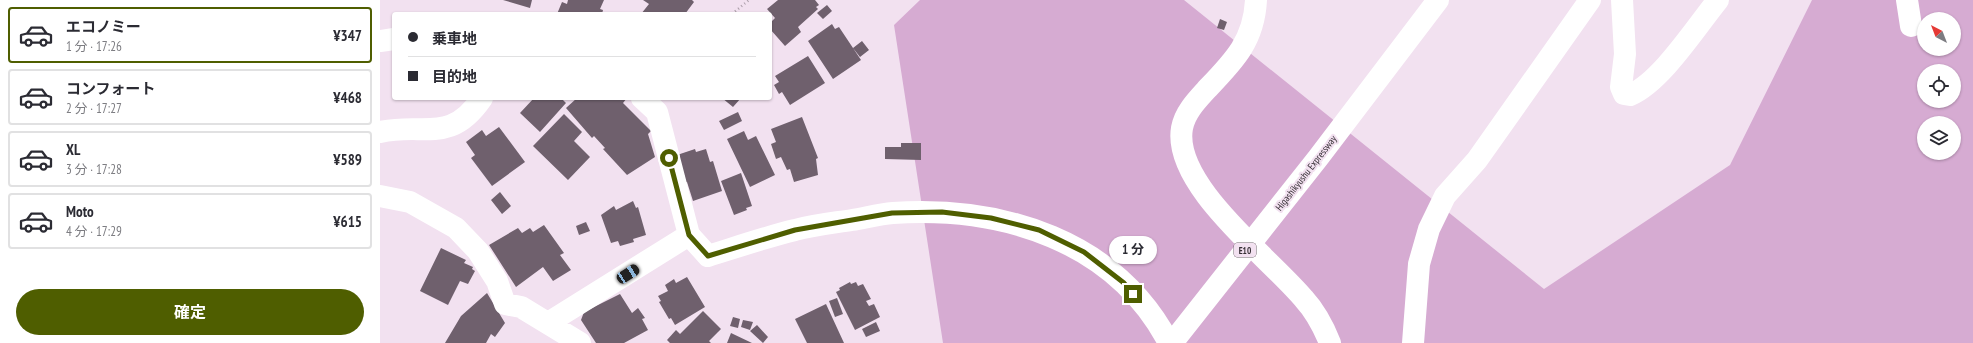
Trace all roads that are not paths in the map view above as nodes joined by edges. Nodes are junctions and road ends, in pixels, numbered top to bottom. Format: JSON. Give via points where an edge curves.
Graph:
{"nodes":[{"id":1,"x":1256,"y":0,"type":"edge"},
{"id":2,"x":1438,"y":0,"type":"edge"},
{"id":3,"x":1590,"y":0,"type":"edge"},
{"id":4,"x":1622,"y":0,"type":"edge"},
{"id":5,"x":1718,"y":0,"type":"edge"},
{"id":6,"x":1907,"y":0,"type":"edge"},
{"id":7,"x":1911,"y":26,"type":"dead end"},
{"id":8,"x":392,"y":39,"type":"edge"},
{"id":9,"x":380,"y":41,"type":"edge"},
{"id":10,"x":480,"y":100,"type":"edge"},
{"id":11,"x":644,"y":100,"type":"edge"},
{"id":12,"x":380,"y":132,"type":"edge"},
{"id":13,"x":380,"y":196,"type":"edge"},
{"id":14,"x":689,"y":235,"type":"junction"},
{"id":15,"x":548,"y":323,"type":"junction"},
{"id":16,"x":580,"y":343,"type":"edge"},
{"id":17,"x":1168,"y":343,"type":"edge"},
{"id":18,"x":1172,"y":343,"type":"edge"},
{"id":19,"x":1330,"y":343,"type":"edge"},
{"id":20,"x":1413,"y":343,"type":"edge"}],
"edges":[{"from":1,"to":19,"type":"main road","via":[[1255,17],[1248,39],[1234,61],[1192,106],[1182,128],[1182,151],[1191,174],[1206,197],[1305,299]]},
{"from":2,"to":18,"type":"main road","name":"Higashikyushu Expressway","number":"E10"},
{"from":3,"to":20,"type":"main road","via":[[1477,160],[1445,196],[1429,229],[1419,264]]},
{"from":4,"to":5,"type":"main road","via":[[1625,54],[1621,87],[1624,94],[1630,95],[1647,84],[1667,64]]},
{"from":6,"to":7,"type":"main road"},
{"from":8,"to":9,"type":"main road"},
{"from":10,"to":12,"type":"main road","via":[[451,127],[438,130]]},
{"from":11,"to":14,"type":"main road","via":[[657,112]]},
{"from":13,"to":15,"type":"main road","via":[[410,202],[456,228],[478,251],[497,281],[505,304],[521,307]]},
{"from":14,"to":15,"type":"main road"},
{"from":14,"to":17,"type":"main road","via":[[708,256],[795,230],[892,213],[942,212],[991,218],[1039,230],[1084,252],[1124,283],[1160,326]]},
{"from":15,"to":16,"type":"main road"}]}
